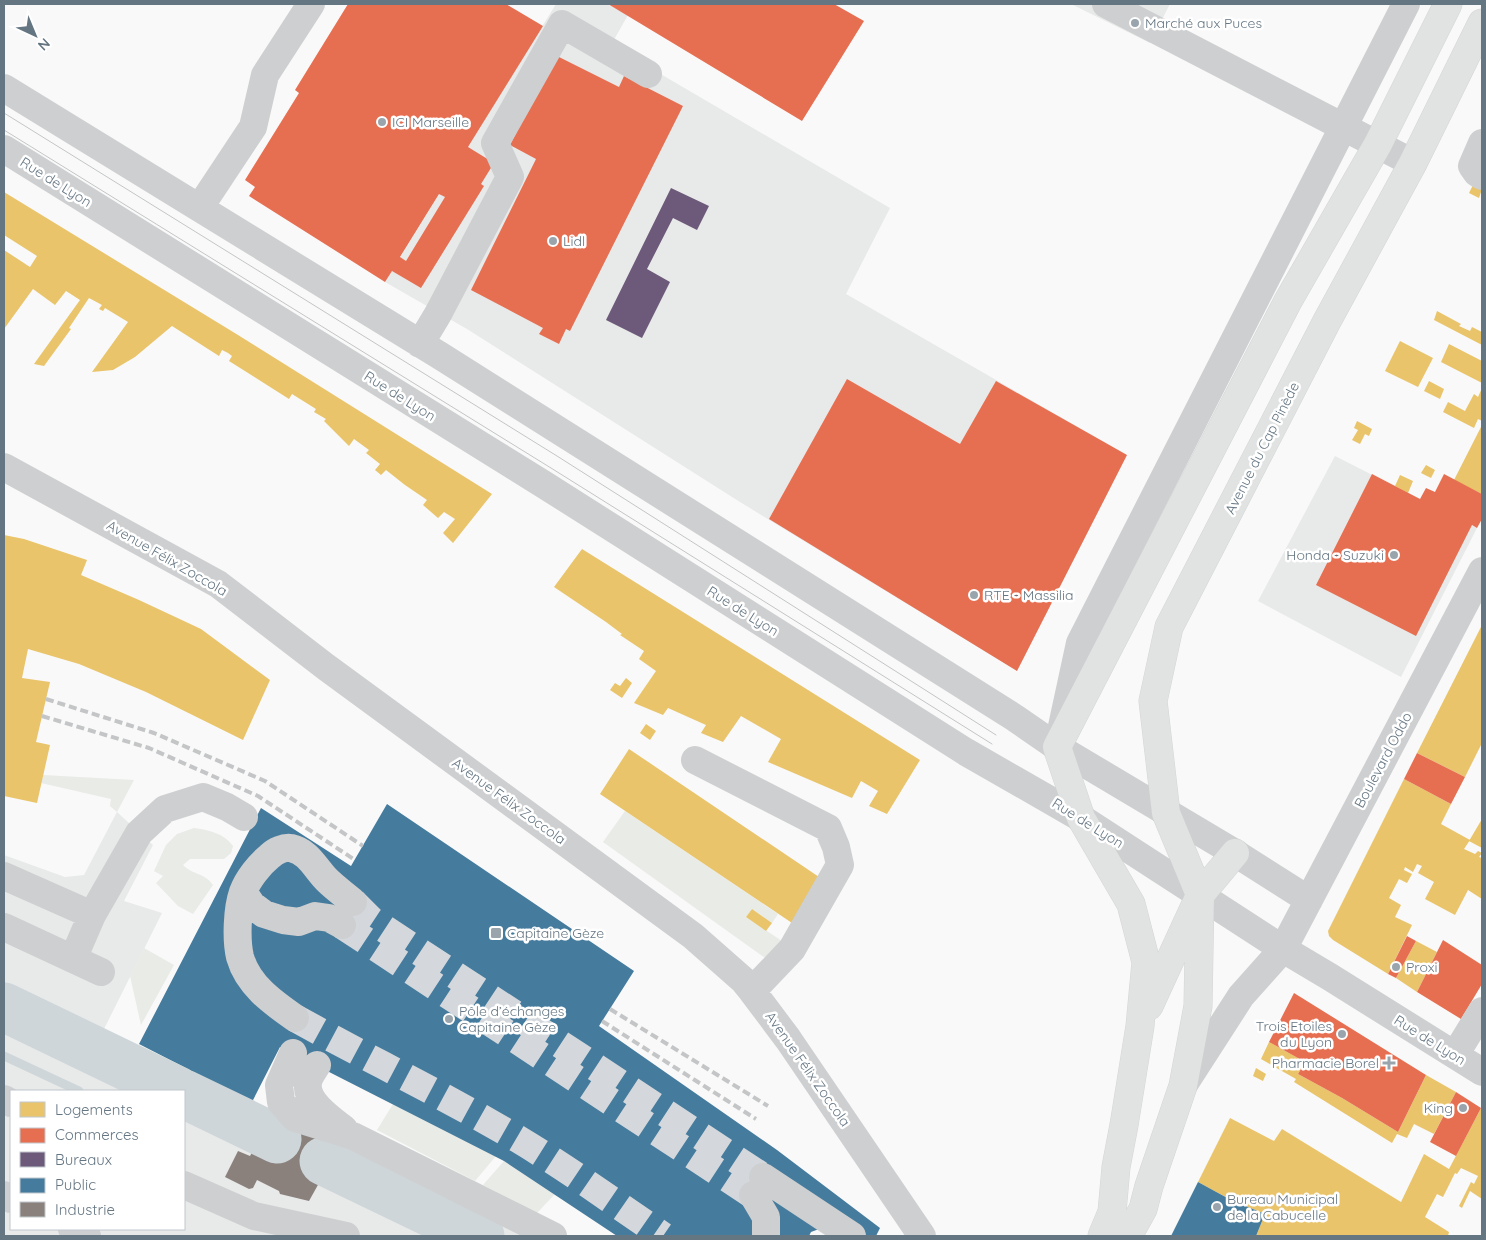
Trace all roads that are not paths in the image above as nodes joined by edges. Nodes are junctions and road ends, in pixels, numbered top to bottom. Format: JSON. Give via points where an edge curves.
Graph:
{"nodes":[{"id":1,"x":311,"y":4,"type":"edge"},
{"id":2,"x":1106,"y":4,"type":"edge"},
{"id":3,"x":1406,"y":4,"type":"edge"},
{"id":4,"x":1448,"y":4,"type":"edge"},
{"id":5,"x":1151,"y":14,"type":"edge"},
{"id":6,"x":1482,"y":23,"type":"edge"},
{"id":7,"x":648,"y":74,"type":"dead end"},
{"id":8,"x":4,"y":88,"type":"edge"},
{"id":9,"x":1343,"y":127,"type":"junction"},
{"id":10,"x":1482,"y":143,"type":"edge"},
{"id":11,"x":1378,"y":144,"type":"junction"},
{"id":12,"x":4,"y":149,"type":"edge"},
{"id":13,"x":1413,"y":163,"type":"junction"},
{"id":14,"x":1482,"y":176,"type":"edge"},
{"id":15,"x":200,"y":207,"type":"junction"},
{"id":16,"x":420,"y":344,"type":"junction"},
{"id":17,"x":4,"y":467,"type":"edge"},
{"id":18,"x":1482,"y":571,"type":"edge"},
{"id":19,"x":1057,"y":747,"type":"junction"},
{"id":20,"x":695,"y":760,"type":"dead end"},
{"id":21,"x":1166,"y":813,"type":"junction"},
{"id":22,"x":244,"y":817,"type":"dead end"},
{"id":23,"x":1081,"y":818,"type":"junction"},
{"id":24,"x":1235,"y":853,"type":"junction"},
{"id":25,"x":4,"y":876,"type":"edge"},
{"id":26,"x":243,"y":892,"type":"junction"},
{"id":27,"x":1200,"y":895,"type":"junction"},
{"id":28,"x":1309,"y":900,"type":"junction"},
{"id":29,"x":92,"y":915,"type":"junction"},
{"id":30,"x":4,"y":927,"type":"edge"},
{"id":31,"x":1282,"y":949,"type":"junction"},
{"id":32,"x":73,"y":959,"type":"junction"},
{"id":33,"x":102,"y":972,"type":"dead end"},
{"id":34,"x":752,"y":991,"type":"junction"},
{"id":35,"x":1482,"y":1011,"type":"edge"},
{"id":36,"x":295,"y":1018,"type":"tunnel mouth"},
{"id":37,"x":1140,"y":1026,"type":"junction"},
{"id":38,"x":1455,"y":1056,"type":"junction"},
{"id":39,"x":305,"y":1059,"type":"dead end"},
{"id":40,"x":1482,"y":1072,"type":"edge"},
{"id":41,"x":1183,"y":1086,"type":"junction"},
{"id":42,"x":185,"y":1185,"type":"edge"},
{"id":43,"x":74,"y":1230,"type":"edge"},
{"id":44,"x":87,"y":1236,"type":"edge"},
{"id":45,"x":346,"y":1236,"type":"edge"},
{"id":46,"x":553,"y":1236,"type":"edge"},
{"id":47,"x":766,"y":1236,"type":"edge"},
{"id":48,"x":852,"y":1236,"type":"edge"},
{"id":49,"x":922,"y":1236,"type":"edge"},
{"id":50,"x":1102,"y":1236,"type":"edge"},
{"id":51,"x":1128,"y":1236,"type":"edge"}],
"edges":[{"from":1,"to":15,"type":"street","via":[[265,74],[253,126]]},
{"from":2,"to":5,"type":"street"},
{"from":3,"to":9,"type":"street"},
{"from":4,"to":11,"type":"main road"},
{"from":5,"to":9,"type":"street"},
{"from":6,"to":13,"type":"main road","name":"Avenue du Cap Pinède"},
{"from":7,"to":16,"type":"street","via":[[562,24],[495,143],[510,177]]},
{"from":8,"to":15,"type":"street"},
{"from":9,"to":11,"type":"street"},
{"from":9,"to":19,"type":"street","via":[[1080,643]]},
{"from":10,"to":14,"type":"street","via":[[1472,166]]},
{"from":11,"to":13,"type":"street"},
{"from":11,"to":19,"type":"main road","via":[[1288,301]]},
{"from":12,"to":23,"type":"street","name":"Rue de Lyon","via":[[966,752]]},
{"from":13,"to":21,"type":"main road","name":"Avenue du Cap Pinède","via":[[1327,321],[1169,627],[1153,701]]},
{"from":15,"to":16,"type":"street"},
{"from":16,"to":19,"type":"street"},
{"from":17,"to":34,"type":"street","name":"Avenue Félix Zoccola","via":[[218,584],[693,936]]},
{"from":18,"to":28,"type":"street","name":"Boulevard Oddo"},
{"from":19,"to":21,"type":"street"},
{"from":19,"to":23,"type":"main road"},
{"from":20,"to":34,"type":"street","via":[[828,828],[836,847],[840,865],[792,949]]},
{"from":21,"to":24,"type":"street"},
{"from":21,"to":27,"type":"main road","name":"Avenue du Cap Pinède"},
{"from":22,"to":29,"type":"street","via":[[203,796],[165,808],[138,833]]},
{"from":23,"to":27,"type":"street","name":"Rue de Lyon"},
{"from":23,"to":37,"type":"main road","via":[[1131,904],[1146,962]]},
{"from":24,"to":27,"type":"main road"},
{"from":24,"to":28,"type":"street"},
{"from":25,"to":29,"type":"street"},
{"from":26,"to":26,"type":"street","via":[[260,865],[275,851],[289,848],[303,852],[314,863],[348,914],[329,918],[315,916],[299,922],[283,920],[264,914]]},
{"from":26,"to":36,"type":"street","via":[[237,928],[240,957],[252,982]]},
{"from":27,"to":31,"type":"street","name":"Rue de Lyon"},
{"from":27,"to":37,"type":"main road"},
{"from":27,"to":41,"type":"main road","via":[[1198,1006]]},
{"from":28,"to":31,"type":"street","name":"Boulevard Oddo"},
{"from":29,"to":32,"type":"street"},
{"from":30,"to":32,"type":"street"},
{"from":31,"to":38,"type":"street","name":"Rue de Lyon"},
{"from":31,"to":41,"type":"street","name":"Boulevard Oddo","via":[[1241,996]]},
{"from":32,"to":33,"type":"street"},
{"from":34,"to":49,"type":"street","name":"Avenue Félix Zoccola"},
{"from":35,"to":38,"type":"street"},
{"from":37,"to":50,"type":"main road","via":[[1116,1167],[1112,1212]]},
{"from":38,"to":40,"type":"street","name":"Rue de Lyon"},
{"from":39,"to":46,"type":"street","via":[[279,1086],[281,1102],[295,1118],[352,1136]]},
{"from":41,"to":51,"type":"main road","via":[[1143,1209]]},
{"from":42,"to":45,"type":"street","via":[[254,1216]]},
{"from":43,"to":44,"type":"street"},
{"from":47,"to":48,"type":"street","via":[[766,1217],[758,1186]]}]}
